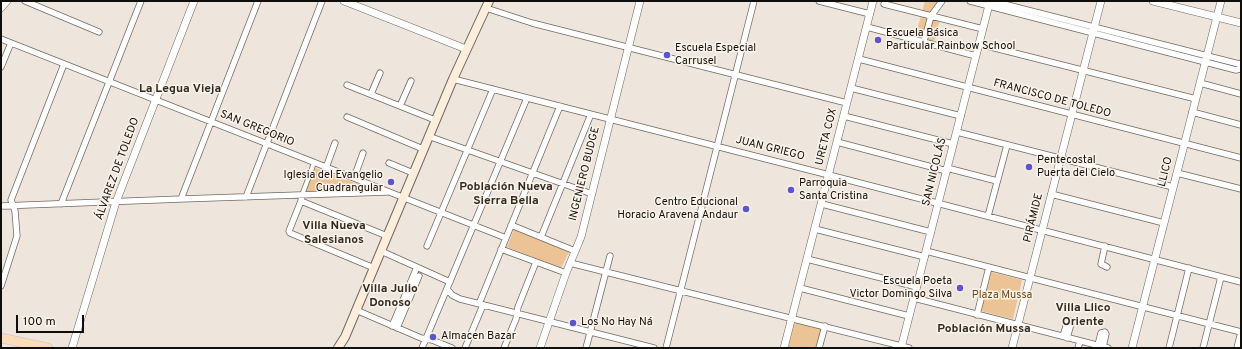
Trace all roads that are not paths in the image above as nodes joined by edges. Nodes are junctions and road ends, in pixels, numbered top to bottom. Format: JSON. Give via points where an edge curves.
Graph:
{"nodes":[{"id":1,"x":7,"y":1,"type":"edge"},
{"id":2,"x":26,"y":1,"type":"edge"},
{"id":3,"x":141,"y":1,"type":"edge"},
{"id":4,"x":194,"y":1,"type":"edge"},
{"id":5,"x":258,"y":1,"type":"edge"},
{"id":6,"x":322,"y":1,"type":"edge"},
{"id":7,"x":344,"y":1,"type":"edge"},
{"id":8,"x":640,"y":1,"type":"edge"},
{"id":9,"x":754,"y":1,"type":"edge"},
{"id":10,"x":819,"y":1,"type":"edge"},
{"id":11,"x":873,"y":1,"type":"edge"},
{"id":12,"x":942,"y":1,"type":"edge"},
{"id":13,"x":970,"y":1,"type":"edge"},
{"id":14,"x":1101,"y":1,"type":"edge"},
{"id":15,"x":1153,"y":1,"type":"edge"},
{"id":16,"x":1221,"y":1,"type":"edge"},
{"id":17,"x":886,"y":3,"type":"edge"},
{"id":18,"x":990,"y":3,"type":"edge"},
{"id":19,"x":487,"y":4,"type":"edge"},
{"id":20,"x":1,"y":8,"type":"edge"},
{"id":21,"x":870,"y":14,"type":"junction"},
{"id":22,"x":931,"y":15,"type":"junction"},
{"id":23,"x":1217,"y":17,"type":"junction"},
{"id":24,"x":1241,"y":23,"type":"edge"},
{"id":25,"x":866,"y":29,"type":"junction"},
{"id":26,"x":983,"y":29,"type":"junction"},
{"id":27,"x":1093,"y":30,"type":"junction"},
{"id":28,"x":99,"y":32,"type":"dead end"},
{"id":29,"x":1,"y":39,"type":"edge"},
{"id":30,"x":924,"y":41,"type":"junction"},
{"id":31,"x":11,"y":43,"type":"junction"},
{"id":32,"x":979,"y":44,"type":"junction"},
{"id":33,"x":628,"y":47,"type":"junction"},
{"id":34,"x":466,"y":49,"type":"junction"},
{"id":35,"x":976,"y":57,"type":"junction"},
{"id":36,"x":858,"y":59,"type":"junction"},
{"id":37,"x":1206,"y":59,"type":"junction"},
{"id":38,"x":64,"y":64,"type":"junction"},
{"id":39,"x":1240,"y":64,"type":"edge"},
{"id":40,"x":1,"y":67,"type":"edge"},
{"id":41,"x":1083,"y":70,"type":"junction"},
{"id":42,"x":380,"y":73,"type":"dead end"},
{"id":43,"x":736,"y":74,"type":"junction"},
{"id":44,"x":453,"y":79,"type":"junction"},
{"id":45,"x":411,"y":81,"type":"dead end"},
{"id":46,"x":109,"y":82,"type":"junction"},
{"id":47,"x":1200,"y":83,"type":"junction"},
{"id":48,"x":347,"y":85,"type":"dead end"},
{"id":49,"x":968,"y":87,"type":"junction"},
{"id":50,"x":851,"y":88,"type":"junction"},
{"id":51,"x":493,"y":89,"type":"junction"},
{"id":52,"x":371,"y":94,"type":"junction"},
{"id":53,"x":1241,"y":94,"type":"edge"},
{"id":54,"x":526,"y":98,"type":"junction"},
{"id":55,"x":1196,"y":99,"type":"junction"},
{"id":56,"x":155,"y":100,"type":"junction"},
{"id":57,"x":847,"y":103,"type":"junction"},
{"id":58,"x":400,"y":106,"type":"junction"},
{"id":59,"x":560,"y":106,"type":"junction"},
{"id":60,"x":1192,"y":112,"type":"junction"},
{"id":61,"x":591,"y":114,"type":"junction"},
{"id":62,"x":1072,"y":114,"type":"junction"},
{"id":63,"x":844,"y":116,"type":"junction"},
{"id":64,"x":961,"y":116,"type":"junction"},
{"id":65,"x":347,"y":117,"type":"dead end"},
{"id":66,"x":610,"y":119,"type":"junction"},
{"id":67,"x":435,"y":120,"type":"junction"},
{"id":68,"x":211,"y":122,"type":"junction"},
{"id":69,"x":1241,"y":124,"type":"edge"},
{"id":70,"x":956,"y":132,"type":"junction"},
{"id":71,"x":428,"y":136,"type":"junction"},
{"id":72,"x":335,"y":143,"type":"dead end"},
{"id":73,"x":1184,"y":143,"type":"junction"},
{"id":74,"x":266,"y":144,"type":"junction"},
{"id":75,"x":837,"y":144,"type":"junction"},
{"id":76,"x":953,"y":144,"type":"junction"},
{"id":77,"x":1006,"y":145,"type":"junction"},
{"id":78,"x":717,"y":146,"type":"junction"},
{"id":79,"x":423,"y":149,"type":"junction"},
{"id":80,"x":467,"y":150,"type":"junction"},
{"id":81,"x":363,"y":153,"type":"dead end"},
{"id":82,"x":1060,"y":158,"type":"junction"},
{"id":83,"x":1241,"y":158,"type":"edge"},
{"id":84,"x":500,"y":162,"type":"junction"},
{"id":85,"x":314,"y":163,"type":"junction"},
{"id":86,"x":389,"y":163,"type":"dead end"},
{"id":87,"x":326,"y":168,"type":"junction"},
{"id":88,"x":947,"y":171,"type":"junction"},
{"id":89,"x":413,"y":173,"type":"junction"},
{"id":90,"x":532,"y":173,"type":"junction"},
{"id":91,"x":1177,"y":173,"type":"junction"},
{"id":92,"x":829,"y":175,"type":"junction"},
{"id":93,"x":354,"y":178,"type":"junction"},
{"id":94,"x":998,"y":181,"type":"junction"},
{"id":95,"x":562,"y":184,"type":"junction"},
{"id":96,"x":1173,"y":187,"type":"junction"},
{"id":97,"x":1241,"y":189,"type":"edge"},
{"id":98,"x":391,"y":192,"type":"junction"},
{"id":99,"x":592,"y":194,"type":"junction"},
{"id":100,"x":1051,"y":194,"type":"junction"},
{"id":101,"x":246,"y":197,"type":"junction"},
{"id":102,"x":404,"y":197,"type":"junction"},
{"id":103,"x":302,"y":198,"type":"junction"},
{"id":104,"x":181,"y":199,"type":"junction"},
{"id":105,"x":116,"y":202,"type":"junction"},
{"id":106,"x":822,"y":203,"type":"junction"},
{"id":107,"x":938,"y":203,"type":"junction"},
{"id":108,"x":61,"y":204,"type":"junction"},
{"id":109,"x":1,"y":206,"type":"edge"},
{"id":110,"x":13,"y":206,"type":"junction"},
{"id":111,"x":441,"y":212,"type":"junction"},
{"id":112,"x":988,"y":216,"type":"junction"},
{"id":113,"x":1164,"y":223,"type":"junction"},
{"id":114,"x":474,"y":225,"type":"junction"},
{"id":115,"x":511,"y":225,"type":"junction"},
{"id":116,"x":815,"y":229,"type":"junction"},
{"id":117,"x":1042,"y":230,"type":"junction"},
{"id":118,"x":931,"y":231,"type":"junction"},
{"id":119,"x":387,"y":236,"type":"junction"},
{"id":120,"x":541,"y":237,"type":"junction"},
{"id":121,"x":506,"y":238,"type":"junction"},
{"id":122,"x":427,"y":246,"type":"dead end"},
{"id":123,"x":1105,"y":246,"type":"junction"},
{"id":124,"x":502,"y":249,"type":"junction"},
{"id":125,"x":575,"y":251,"type":"junction"},
{"id":126,"x":381,"y":252,"type":"junction"},
{"id":127,"x":925,"y":254,"type":"junction"},
{"id":128,"x":610,"y":256,"type":"dead end"},
{"id":129,"x":807,"y":259,"type":"junction"},
{"id":130,"x":1155,"y":259,"type":"junction"},
{"id":131,"x":536,"y":262,"type":"junction"},
{"id":132,"x":570,"y":263,"type":"junction"},
{"id":133,"x":418,"y":267,"type":"junction"},
{"id":134,"x":989,"y":267,"type":"junction"},
{"id":135,"x":1107,"y":267,"type":"dead end"},
{"id":136,"x":374,"y":268,"type":"junction"},
{"id":137,"x":1189,"y":268,"type":"junction"},
{"id":138,"x":606,"y":272,"type":"junction"},
{"id":139,"x":566,"y":273,"type":"junction"},
{"id":140,"x":418,"y":276,"type":"dead end"},
{"id":141,"x":1221,"y":277,"type":"junction"},
{"id":142,"x":1030,"y":278,"type":"junction"},
{"id":143,"x":450,"y":282,"type":"junction"},
{"id":144,"x":1241,"y":282,"type":"edge"},
{"id":145,"x":413,"y":284,"type":"junction"},
{"id":146,"x":1,"y":286,"type":"edge"},
{"id":147,"x":917,"y":286,"type":"junction"},
{"id":148,"x":800,"y":288,"type":"junction"},
{"id":149,"x":447,"y":289,"type":"junction"},
{"id":150,"x":680,"y":292,"type":"junction"},
{"id":151,"x":914,"y":298,"type":"junction"},
{"id":152,"x":481,"y":304,"type":"junction"},
{"id":153,"x":1142,"y":307,"type":"junction"},
{"id":154,"x":356,"y":310,"type":"junction"},
{"id":155,"x":517,"y":314,"type":"junction"},
{"id":156,"x":977,"y":314,"type":"junction"},
{"id":157,"x":909,"y":316,"type":"junction"},
{"id":158,"x":1177,"y":316,"type":"junction"},
{"id":159,"x":792,"y":318,"type":"junction"},
{"id":160,"x":548,"y":322,"type":"junction"},
{"id":161,"x":1209,"y":324,"type":"junction"},
{"id":162,"x":1018,"y":325,"type":"junction"},
{"id":163,"x":824,"y":326,"type":"junction"},
{"id":164,"x":395,"y":327,"type":"junction"},
{"id":165,"x":590,"y":332,"type":"junction"},
{"id":166,"x":1241,"y":332,"type":"edge"},
{"id":167,"x":345,"y":337,"type":"junction"},
{"id":168,"x":1,"y":338,"type":"edge"},
{"id":169,"x":426,"y":340,"type":"junction"},
{"id":170,"x":1080,"y":341,"type":"junction"},
{"id":171,"x":1086,"y":345,"type":"edge"},
{"id":172,"x":901,"y":347,"type":"edge"},
{"id":173,"x":1103,"y":347,"type":"edge"},
{"id":174,"x":48,"y":348,"type":"edge"},
{"id":175,"x":72,"y":348,"type":"edge"},
{"id":176,"x":338,"y":348,"type":"edge"},
{"id":177,"x":342,"y":348,"type":"edge"},
{"id":178,"x":422,"y":348,"type":"edge"},
{"id":179,"x":452,"y":348,"type":"edge"},
{"id":180,"x":465,"y":348,"type":"edge"},
{"id":181,"x":504,"y":348,"type":"edge"},
{"id":182,"x":540,"y":348,"type":"edge"},
{"id":183,"x":586,"y":348,"type":"edge"},
{"id":184,"x":654,"y":348,"type":"edge"},
{"id":185,"x":666,"y":348,"type":"edge"},
{"id":186,"x":784,"y":348,"type":"edge"},
{"id":187,"x":819,"y":348,"type":"edge"},
{"id":188,"x":910,"y":348,"type":"edge"},
{"id":189,"x":1012,"y":348,"type":"edge"},
{"id":190,"x":1078,"y":348,"type":"edge"},
{"id":191,"x":1134,"y":348,"type":"edge"},
{"id":192,"x":1169,"y":348,"type":"edge"},
{"id":193,"x":1202,"y":348,"type":"edge"},
{"id":194,"x":1237,"y":348,"type":"edge"}],
"edges":[{"from":1,"to":20,"type":"street"},
{"from":2,"to":28,"type":"street"},
{"from":3,"to":46,"type":"street"},
{"from":4,"to":56,"type":"street","name":"ÁLVAREZ DE TOLEDO"},
{"from":5,"to":68,"type":"street"},
{"from":6,"to":74,"type":"street"},
{"from":7,"to":34,"type":"street"},
{"from":8,"to":33,"type":"street","name":"INGENIERO BUDGE"},
{"from":9,"to":43,"type":"street"},
{"from":10,"to":21,"type":"street"},
{"from":11,"to":21,"type":"street","name":"URETA COX"},
{"from":12,"to":22,"type":"street"},
{"from":13,"to":18,"type":"street"},
{"from":14,"to":27,"type":"street","name":"PIRÁMIDE"},
{"from":15,"to":23,"type":"street"},
{"from":16,"to":23,"type":"street","name":"LLICO"},
{"from":17,"to":22,"type":"street"},
{"from":18,"to":26,"type":"street","name":"SAN NICOLÁS"},
{"from":18,"to":27,"type":"street"},
{"from":19,"to":33,"type":"street","via":[[519,19]]},
{"from":19,"to":34,"type":"main road"},
{"from":21,"to":25,"type":"street","name":"URETA COX"},
{"from":22,"to":26,"type":"street"},
{"from":22,"to":30,"type":"street"},
{"from":23,"to":24,"type":"street"},
{"from":23,"to":37,"type":"street","name":"LLICO"},
{"from":25,"to":30,"type":"street"},
{"from":25,"to":35,"type":"street"},
{"from":25,"to":36,"type":"street","name":"URETA COX"},
{"from":26,"to":32,"type":"street","name":"SAN NICOLÁS"},
{"from":27,"to":37,"type":"street"},
{"from":27,"to":41,"type":"street","name":"PIRÁMIDE"},
{"from":29,"to":31,"type":"street","name":"SAN GREGORIO"},
{"from":30,"to":35,"type":"street"},
{"from":31,"to":38,"type":"street","name":"SAN GREGORIO"},
{"from":31,"to":40,"type":"street"},
{"from":32,"to":35,"type":"street","name":"SAN NICOLÁS"},
{"from":32,"to":41,"type":"street"},
{"from":33,"to":43,"type":"street"},
{"from":33,"to":66,"type":"street","name":"INGENIERO BUDGE"},
{"from":34,"to":44,"type":"main road"},
{"from":35,"to":49,"type":"street","name":"SAN NICOLÁS"},
{"from":36,"to":49,"type":"street","name":"FRANCISCO DE TOLEDO"},
{"from":36,"to":50,"type":"street","name":"URETA COX"},
{"from":37,"to":39,"type":"street","via":[[1238,70]]},
{"from":37,"to":47,"type":"street","name":"LLICO"},
{"from":38,"to":46,"type":"street","name":"SAN GREGORIO"},
{"from":38,"to":110,"type":"street","via":[[12,199]]},
{"from":41,"to":55,"type":"street"},
{"from":41,"to":62,"type":"street","name":"PIRÁMIDE"},
{"from":42,"to":52,"type":"street"},
{"from":43,"to":57,"type":"street"},
{"from":43,"to":78,"type":"street"},
{"from":44,"to":51,"type":"street","name":"JUAN GRIEGO"},
{"from":44,"to":67,"type":"main road"},
{"from":45,"to":58,"type":"street"},
{"from":46,"to":56,"type":"street","name":"SAN GREGORIO"},
{"from":46,"to":108,"type":"street"},
{"from":47,"to":53,"type":"street"},
{"from":47,"to":55,"type":"street","name":"LLICO"},
{"from":48,"to":52,"type":"street"},
{"from":49,"to":62,"type":"street","name":"FRANCISCO DE TOLEDO"},
{"from":49,"to":64,"type":"street","name":"SAN NICOLÁS"},
{"from":50,"to":57,"type":"street","name":"URETA COX"},
{"from":50,"to":64,"type":"street"},
{"from":51,"to":54,"type":"street","name":"JUAN GRIEGO"},
{"from":51,"to":80,"type":"street"},
{"from":52,"to":58,"type":"street"},
{"from":54,"to":59,"type":"street","name":"JUAN GRIEGO"},
{"from":54,"to":84,"type":"street"},
{"from":55,"to":60,"type":"street","name":"LLICO"},
{"from":56,"to":68,"type":"street","name":"SAN GREGORIO"},
{"from":56,"to":105,"type":"street","name":"ÁLVAREZ DE TOLEDO"},
{"from":57,"to":63,"type":"street","name":"URETA COX"},
{"from":58,"to":67,"type":"street"},
{"from":59,"to":61,"type":"street","name":"JUAN GRIEGO"},
{"from":59,"to":90,"type":"street"},
{"from":60,"to":69,"type":"street"},
{"from":60,"to":73,"type":"street","name":"LLICO"},
{"from":61,"to":66,"type":"street","name":"JUAN GRIEGO"},
{"from":61,"to":95,"type":"street"},
{"from":62,"to":73,"type":"street","name":"FRANCISCO DE TOLEDO"},
{"from":62,"to":82,"type":"street","name":"PIRÁMIDE"},
{"from":63,"to":75,"type":"street","name":"URETA COX"},
{"from":63,"to":76,"type":"street"},
{"from":64,"to":70,"type":"street","name":"SAN NICOLÁS"},
{"from":65,"to":79,"type":"street"},
{"from":66,"to":78,"type":"street","name":"JUAN GRIEGO"},
{"from":66,"to":99,"type":"street","name":"INGENIERO BUDGE"},
{"from":67,"to":71,"type":"main road"},
{"from":68,"to":74,"type":"street","name":"SAN GREGORIO"},
{"from":68,"to":104,"type":"street"},
{"from":70,"to":76,"type":"street","name":"SAN NICOLÁS"},
{"from":70,"to":77,"type":"street"},
{"from":71,"to":79,"type":"main road"},
{"from":71,"to":80,"type":"street"},
{"from":72,"to":87,"type":"street"},
{"from":73,"to":83,"type":"street","name":"FRANCISCO DE TOLEDO"},
{"from":73,"to":91,"type":"street","name":"LLICO"},
{"from":74,"to":85,"type":"street","name":"SAN GREGORIO"},
{"from":74,"to":101,"type":"street"},
{"from":75,"to":88,"type":"street"},
{"from":75,"to":92,"type":"street","name":"URETA COX"},
{"from":76,"to":88,"type":"street","name":"SAN NICOLÁS"},
{"from":77,"to":82,"type":"street"},
{"from":77,"to":94,"type":"street"},
{"from":78,"to":92,"type":"street","name":"JUAN GRIEGO"},
{"from":78,"to":150,"type":"street"},
{"from":79,"to":89,"type":"main road"},
{"from":80,"to":84,"type":"street"},
{"from":80,"to":111,"type":"street"},
{"from":81,"to":93,"type":"street"},
{"from":82,"to":96,"type":"street"},
{"from":82,"to":100,"type":"street","name":"PIRÁMIDE"},
{"from":84,"to":90,"type":"street"},
{"from":84,"to":114,"type":"street"},
{"from":85,"to":87,"type":"street","name":"SAN GREGORIO"},
{"from":85,"to":103,"type":"street"},
{"from":86,"to":89,"type":"street"},
{"from":87,"to":93,"type":"street","name":"SAN GREGORIO"},
{"from":88,"to":94,"type":"street"},
{"from":88,"to":107,"type":"street","name":"SAN NICOLÁS"},
{"from":89,"to":102,"type":"main road"},
{"from":90,"to":95,"type":"street"},
{"from":90,"to":115,"type":"street"},
{"from":91,"to":96,"type":"street","name":"LLICO"},
{"from":91,"to":97,"type":"street"},
{"from":92,"to":106,"type":"street","name":"URETA COX"},
{"from":92,"to":107,"type":"street","name":"JUAN GRIEGO"},
{"from":93,"to":98,"type":"street","name":"SAN GREGORIO"},
{"from":94,"to":112,"type":"street"},
{"from":95,"to":99,"type":"street"},
{"from":95,"to":120,"type":"street"},
{"from":96,"to":113,"type":"street","name":"LLICO"},
{"from":98,"to":102,"type":"street","name":"SAN GREGORIO"},
{"from":98,"to":103,"type":"street"},
{"from":99,"to":125,"type":"street","name":"INGENIERO BUDGE"},
{"from":100,"to":113,"type":"street"},
{"from":100,"to":117,"type":"street","name":"PIRÁMIDE"},
{"from":101,"to":103,"type":"street"},
{"from":101,"to":104,"type":"street"},
{"from":102,"to":111,"type":"street","name":"SAN GREGORIO"},
{"from":102,"to":119,"type":"main road"},
{"from":103,"to":119,"type":"street"},
{"from":103,"to":136,"type":"street","via":[[290,233]]},
{"from":104,"to":105,"type":"street"},
{"from":105,"to":108,"type":"street"},
{"from":105,"to":175,"type":"street","name":"ÁLVAREZ DE TOLEDO"},
{"from":106,"to":116,"type":"street","name":"URETA COX"},
{"from":106,"to":118,"type":"street"},
{"from":107,"to":112,"type":"street","name":"JUAN GRIEGO"},
{"from":107,"to":118,"type":"street","name":"SAN NICOLÁS"},
{"from":108,"to":110,"type":"street"},
{"from":109,"to":110,"type":"street"},
{"from":110,"to":146,"type":"street","via":[[17,236]]},
{"from":111,"to":114,"type":"street","name":"SAN GREGORIO"},
{"from":111,"to":122,"type":"street"},
{"from":112,"to":117,"type":"street","name":"JUAN GRIEGO"},
{"from":113,"to":130,"type":"street","name":"LLICO"},
{"from":114,"to":121,"type":"street","name":"SAN GREGORIO"},
{"from":114,"to":143,"type":"street"},
{"from":115,"to":120,"type":"street"},
{"from":115,"to":121,"type":"street"},
{"from":116,"to":127,"type":"street"},
{"from":116,"to":129,"type":"street","name":"URETA COX"},
{"from":117,"to":123,"type":"street","name":"JUAN GRIEGO"},
{"from":117,"to":142,"type":"street","name":"PIRÁMIDE"},
{"from":118,"to":127,"type":"street","name":"SAN NICOLÁS"},
{"from":119,"to":126,"type":"main road"},
{"from":120,"to":125,"type":"street"},
{"from":121,"to":124,"type":"street"},
{"from":123,"to":130,"type":"street","name":"JUAN GRIEGO"},
{"from":123,"to":135,"type":"street","via":[[1101,264]]},
{"from":124,"to":131,"type":"street"},
{"from":124,"to":152,"type":"street"},
{"from":125,"to":132,"type":"street","name":"INGENIERO BUDGE"},
{"from":126,"to":133,"type":"street"},
{"from":126,"to":136,"type":"main road"},
{"from":127,"to":134,"type":"street"},
{"from":127,"to":147,"type":"street","name":"SAN NICOLÁS"},
{"from":128,"to":138,"type":"street"},
{"from":129,"to":147,"type":"street"},
{"from":129,"to":148,"type":"street","name":"URETA COX"},
{"from":130,"to":137,"type":"street","name":"JUAN GRIEGO"},
{"from":130,"to":153,"type":"street","name":"LLICO"},
{"from":131,"to":139,"type":"street"},
{"from":131,"to":155,"type":"street"},
{"from":132,"to":138,"type":"street"},
{"from":132,"to":139,"type":"street","name":"INGENIERO BUDGE"},
{"from":133,"to":143,"type":"street"},
{"from":133,"to":145,"type":"street"},
{"from":134,"to":142,"type":"street"},
{"from":134,"to":156,"type":"street"},
{"from":136,"to":154,"type":"main road"},
{"from":137,"to":141,"type":"street","name":"JUAN GRIEGO"},
{"from":137,"to":158,"type":"street"},
{"from":138,"to":150,"type":"street"},
{"from":138,"to":165,"type":"street"},
{"from":139,"to":160,"type":"street","name":"INGENIERO BUDGE"},
{"from":140,"to":145,"type":"street"},
{"from":141,"to":144,"type":"street","name":"JUAN GRIEGO"},
{"from":141,"to":161,"type":"street"},
{"from":142,"to":153,"type":"street"},
{"from":142,"to":162,"type":"street","name":"PIRÁMIDE"},
{"from":143,"to":149,"type":"street"},
{"from":145,"to":164,"type":"street"},
{"from":147,"to":151,"type":"street","name":"SAN NICOLÁS"},
{"from":148,"to":157,"type":"street"},
{"from":148,"to":159,"type":"street","name":"URETA COX"},
{"from":149,"to":152,"type":"street","via":[[457,298]]},
{"from":149,"to":169,"type":"street"},
{"from":150,"to":159,"type":"street"},
{"from":150,"to":185,"type":"street"},
{"from":151,"to":156,"type":"street"},
{"from":151,"to":157,"type":"street","name":"SAN NICOLÁS"},
{"from":152,"to":155,"type":"street"},
{"from":152,"to":180,"type":"street"},
{"from":153,"to":158,"type":"street"},
{"from":153,"to":191,"type":"street","name":"LLICO"},
{"from":154,"to":164,"type":"street"},
{"from":154,"to":167,"type":"main road"},
{"from":155,"to":160,"type":"street"},
{"from":155,"to":181,"type":"street"},
{"from":156,"to":162,"type":"street"},
{"from":157,"to":172,"type":"street","name":"SAN NICOLÁS"},
{"from":158,"to":161,"type":"street"},
{"from":158,"to":192,"type":"street"},
{"from":159,"to":163,"type":"street"},
{"from":159,"to":186,"type":"street","name":"URETA COX"},
{"from":160,"to":165,"type":"street"},
{"from":160,"to":182,"type":"street","name":"INGENIERO BUDGE"},
{"from":161,"to":166,"type":"street"},
{"from":161,"to":193,"type":"street"},
{"from":162,"to":170,"type":"street"},
{"from":162,"to":189,"type":"street","name":"PIRÁMIDE"},
{"from":163,"to":172,"type":"street"},
{"from":163,"to":187,"type":"street"},
{"from":164,"to":169,"type":"street"},
{"from":165,"to":183,"type":"street"},
{"from":165,"to":184,"type":"street"},
{"from":166,"to":194,"type":"street"},
{"from":167,"to":176,"type":"main road"},
{"from":167,"to":177,"type":"main road"},
{"from":168,"to":174,"type":"main road"},
{"from":169,"to":178,"type":"street"},
{"from":169,"to":179,"type":"street"},
{"from":170,"to":171,"type":"street"},
{"from":170,"to":190,"type":"street"},
{"from":171,"to":173,"type":"street"},
{"from":172,"to":188,"type":"street"}]}
